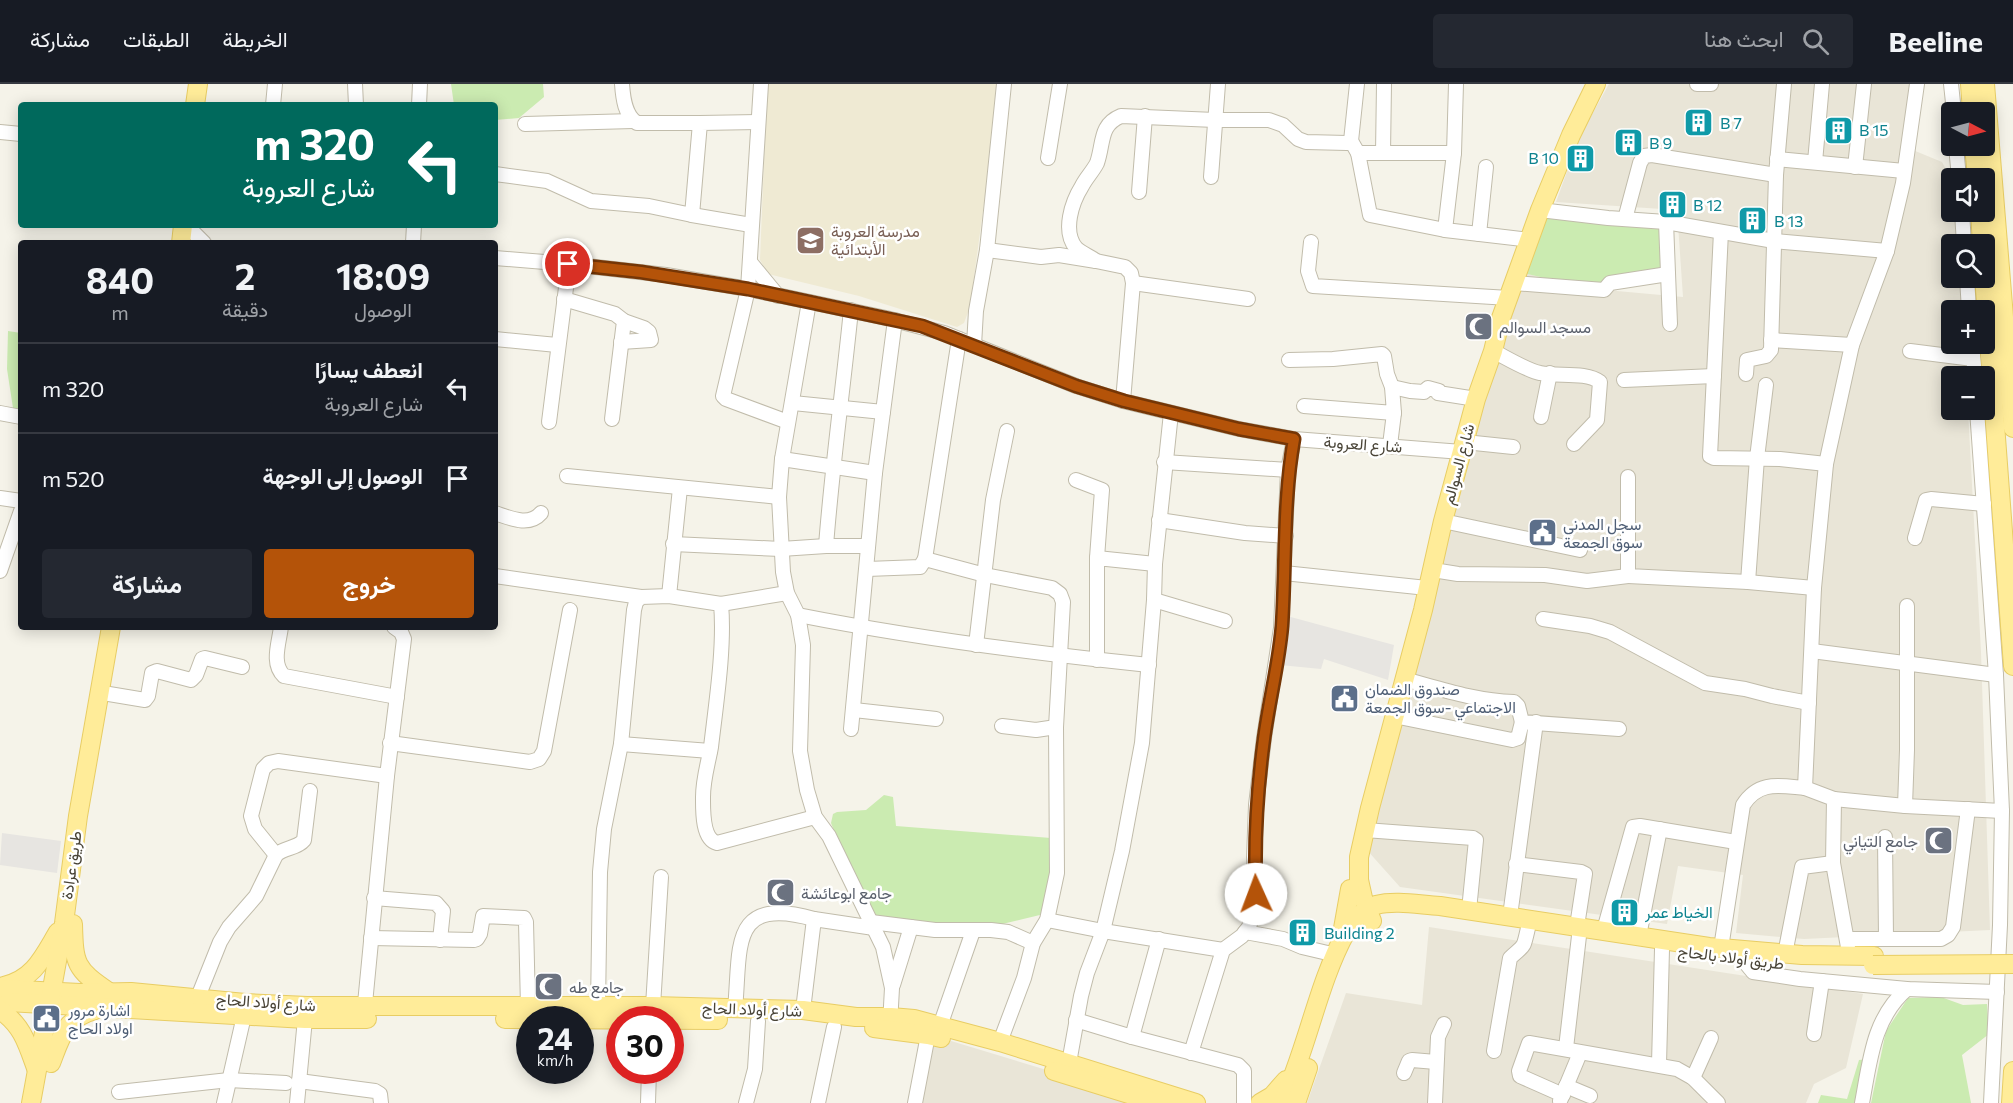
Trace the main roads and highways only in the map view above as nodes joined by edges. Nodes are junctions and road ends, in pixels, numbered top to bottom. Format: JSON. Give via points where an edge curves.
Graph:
{"nodes":[{"id":1,"x":187,"y":84,"type":"edge"},
{"id":2,"x":198,"y":84,"type":"edge"},
{"id":3,"x":1596,"y":84,"type":"edge"},
{"id":4,"x":1970,"y":84,"type":"edge"},
{"id":5,"x":1984,"y":84,"type":"edge"},
{"id":6,"x":184,"y":102,"type":"edge"},
{"id":7,"x":195,"y":102,"type":"edge"},
{"id":8,"x":1971,"y":102,"type":"edge"},
{"id":9,"x":1985,"y":288,"type":"edge"},
{"id":10,"x":2013,"y":428,"type":"edge"},
{"id":11,"x":110,"y":630,"type":"edge"},
{"id":12,"x":120,"y":630,"type":"edge"},
{"id":13,"x":2013,"y":666,"type":"edge"},
{"id":14,"x":1355,"y":884,"type":"junction"},
{"id":15,"x":1398,"y":903,"type":"junction"},
{"id":16,"x":1458,"y":912,"type":"junction"},
{"id":17,"x":1366,"y":918,"type":"junction"},
{"id":18,"x":69,"y":923,"type":"junction"},
{"id":19,"x":1578,"y":931,"type":"junction"},
{"id":20,"x":1338,"y":951,"type":"junction"},
{"id":21,"x":2013,"y":953,"type":"edge"},
{"id":22,"x":1874,"y":961,"type":"junction"},
{"id":23,"x":2013,"y":964,"type":"edge"},
{"id":24,"x":0,"y":988,"type":"edge"},
{"id":25,"x":64,"y":999,"type":"junction"},
{"id":26,"x":109,"y":999,"type":"junction"},
{"id":27,"x":0,"y":1001,"type":"edge"},
{"id":28,"x":606,"y":1007,"type":"edge"},
{"id":29,"x":0,"y":1010,"type":"edge"},
{"id":30,"x":364,"y":1013,"type":"junction"},
{"id":31,"x":684,"y":1013,"type":"edge"},
{"id":32,"x":606,"y":1015,"type":"edge"},
{"id":33,"x":684,"y":1017,"type":"edge"},
{"id":34,"x":890,"y":1023,"type":"junction"},
{"id":35,"x":934,"y":1030,"type":"junction"},
{"id":36,"x":44,"y":1067,"type":"junction"},
{"id":37,"x":1296,"y":1067,"type":"junction"},
{"id":38,"x":2013,"y":1071,"type":"edge"},
{"id":39,"x":1120,"y":1098,"type":"edge"},
{"id":40,"x":31,"y":1103,"type":"edge"},
{"id":41,"x":42,"y":1103,"type":"edge"},
{"id":42,"x":1158,"y":1103,"type":"edge"},
{"id":43,"x":1196,"y":1103,"type":"edge"},
{"id":44,"x":1260,"y":1103,"type":"edge"},
{"id":45,"x":1282,"y":1103,"type":"edge"},
{"id":46,"x":1296,"y":1103,"type":"edge"},
{"id":47,"x":2011,"y":1103,"type":"edge"}],
"edges":[{"from":1,"to":6,"type":"main road"},
{"from":2,"to":7,"type":"main road"},
{"from":3,"to":14,"type":"main road","name":"شارع السوالم","via":[[1540,210],[1476,399],[1365,830]]},
{"from":4,"to":8,"type":"main road"},
{"from":5,"to":10,"type":"main road"},
{"from":9,"to":13,"type":"main road"},
{"from":11,"to":18,"type":"main road","name":"طريق عرادة","via":[[82,793]]},
{"from":12,"to":18,"type":"main road","name":"طريق عرادة"},
{"from":14,"to":15,"type":"main road"},
{"from":14,"to":17,"type":"main road"},
{"from":14,"to":20,"type":"main road","name":"شارع السوالم"},
{"from":15,"to":16,"type":"main road"},
{"from":15,"to":17,"type":"main road","via":[[1376,905]]},
{"from":16,"to":17,"type":"main road","via":[[1398,912]]},
{"from":16,"to":19,"type":"main road","name":"طريق أولاد بالحاج","via":[[1528,927]]},
{"from":16,"to":19,"type":"main road","name":"طريق أولاد بالحاج","via":[[1510,916]]},
{"from":17,"to":20,"type":"main road","via":[[1346,932]]},
{"from":17,"to":46,"type":"main road","via":[[1339,971]]},
{"from":18,"to":24,"type":"main road","via":[[32,971],[20,981]]},
{"from":18,"to":25,"type":"main road","name":"طريق عرادة"},
{"from":18,"to":26,"type":"main road","via":[[80,969]]},
{"from":19,"to":22,"type":"main road","name":"طريق أولاد بالحاج","via":[[1744,961],[1800,965]]},
{"from":19,"to":22,"type":"main road","name":"طريق أولاد بالحاج","via":[[1604,930],[1785,954],[1848,947]]},
{"from":20,"to":37,"type":"main road"},
{"from":21,"to":22,"type":"main road","name":"طريق أولاد بالحاج"},
{"from":22,"to":23,"type":"main road","name":"طريق أولاد بالحاج","bridge":true},
{"from":24,"to":25,"type":"main road"},
{"from":25,"to":26,"type":"main road","name":"شارع أولاد الحاج"},
{"from":25,"to":27,"type":"main road"},
{"from":25,"to":36,"type":"main road","name":"طريق عرادة"},
{"from":26,"to":30,"type":"main road","name":"شارع أولاد الحاج","via":[[198,998]]},
{"from":26,"to":30,"type":"main road","name":"شارع أولاد الحاج","via":[[244,1016],[305,1019]]},
{"from":26,"to":36,"type":"main road","via":[[73,1020]]},
{"from":28,"to":30,"type":"main road","name":"شارع أولاد الحاج"},
{"from":29,"to":36,"type":"main road","via":[[18,1025]]},
{"from":30,"to":32,"type":"main road","name":"شارع أولاد الحاج"},
{"from":31,"to":34,"type":"main road","name":"شارع أولاد الحاج","via":[[803,1010]]},
{"from":33,"to":34,"type":"main road","name":"شارع أولاد الحاج","via":[[834,1027]]},
{"from":34,"to":35,"type":"main road","name":"شارع أولاد الحاج","via":[[914,1019]]},
{"from":35,"to":39,"type":"main road","name":"شارع أولاد الحاج"},
{"from":35,"to":43,"type":"main road","name":"شارع أولاد الحاج","via":[[1000,1042]]},
{"from":36,"to":40,"type":"main road","name":"طريق عرادة"},
{"from":36,"to":41,"type":"main road","name":"طريق عرادة"},
{"from":37,"to":44,"type":"main road","via":[[1277,1091]]},
{"from":37,"to":45,"type":"main road"},
{"from":38,"to":47,"type":"main road"},
{"from":39,"to":42,"type":"main road","name":"شارع أولاد الحاج"}]}
